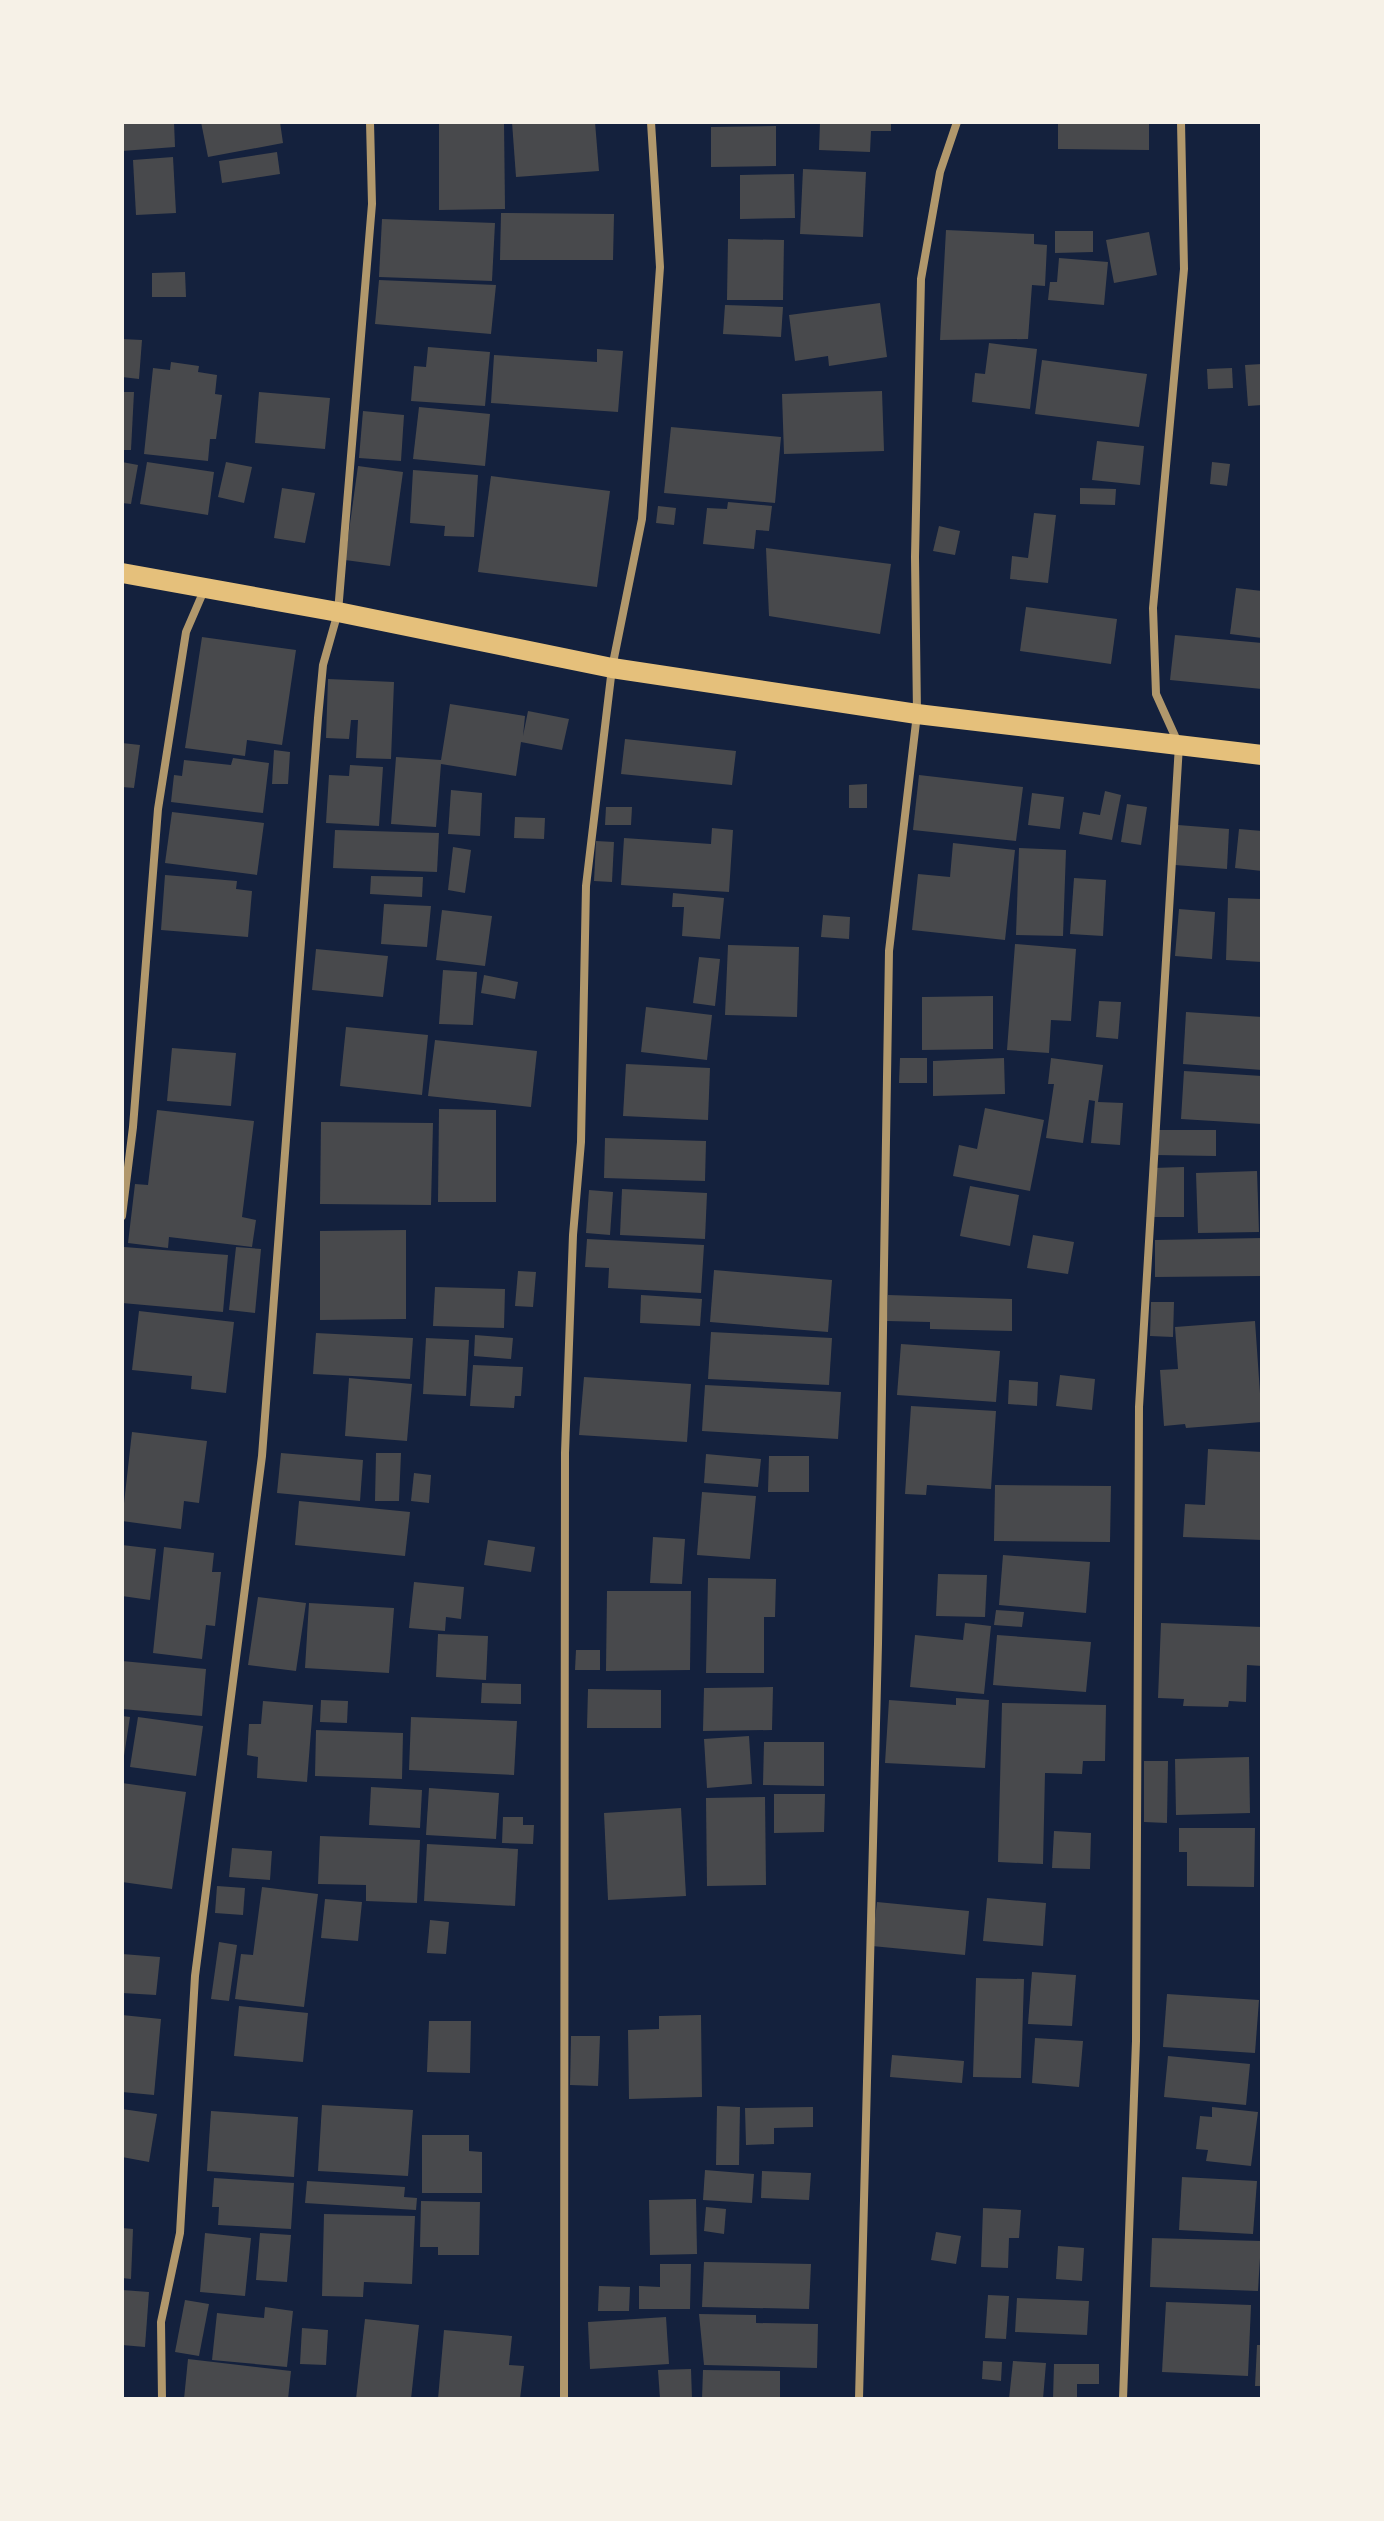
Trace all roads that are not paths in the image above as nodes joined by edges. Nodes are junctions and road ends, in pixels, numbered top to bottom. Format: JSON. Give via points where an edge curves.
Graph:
{"nodes":[{"id":1,"x":370,"y":122,"type":"edge"},
{"id":2,"x":651,"y":122,"type":"edge"},
{"id":3,"x":957,"y":122,"type":"edge"},
{"id":4,"x":1181,"y":122,"type":"edge"},
{"id":5,"x":122,"y":573,"type":"edge"},
{"id":6,"x":206,"y":587,"type":"junction"},
{"id":7,"x":338,"y":612,"type":"junction"},
{"id":8,"x":612,"y":668,"type":"junction"},
{"id":9,"x":917,"y":714,"type":"junction"},
{"id":10,"x":1179,"y":745,"type":"junction"},
{"id":11,"x":1262,"y":755,"type":"edge"},
{"id":12,"x":122,"y":1216,"type":"edge"},
{"id":13,"x":162,"y":2399,"type":"edge"},
{"id":14,"x":564,"y":2399,"type":"edge"},
{"id":15,"x":859,"y":2399,"type":"edge"},
{"id":16,"x":1123,"y":2399,"type":"edge"}],
"edges":[{"from":1,"to":7,"type":"street","via":[[372,204]]},
{"from":2,"to":8,"type":"street","via":[[660,267],[643,503]]},
{"from":3,"to":9,"type":"street","via":[[940,172],[921,279]]},
{"from":4,"to":10,"type":"street","via":[[1184,269],[1153,608],[1156,694]]},
{"from":5,"to":6,"type":"main road"},
{"from":6,"to":7,"type":"main road"},
{"from":6,"to":12,"type":"street","via":[[186,632],[158,809]]},
{"from":7,"to":8,"type":"main road"},
{"from":7,"to":13,"type":"street","via":[[323,665],[262,1456],[195,1976],[180,2233],[161,2322]]},
{"from":8,"to":9,"type":"main road"},
{"from":8,"to":14,"type":"street","via":[[586,886],[581,1142],[565,1453]]},
{"from":9,"to":10,"type":"main road"},
{"from":9,"to":15,"type":"street","via":[[889,951]]},
{"from":10,"to":11,"type":"main road"},
{"from":10,"to":16,"type":"street","via":[[1139,1407],[1136,2041]]}]}
